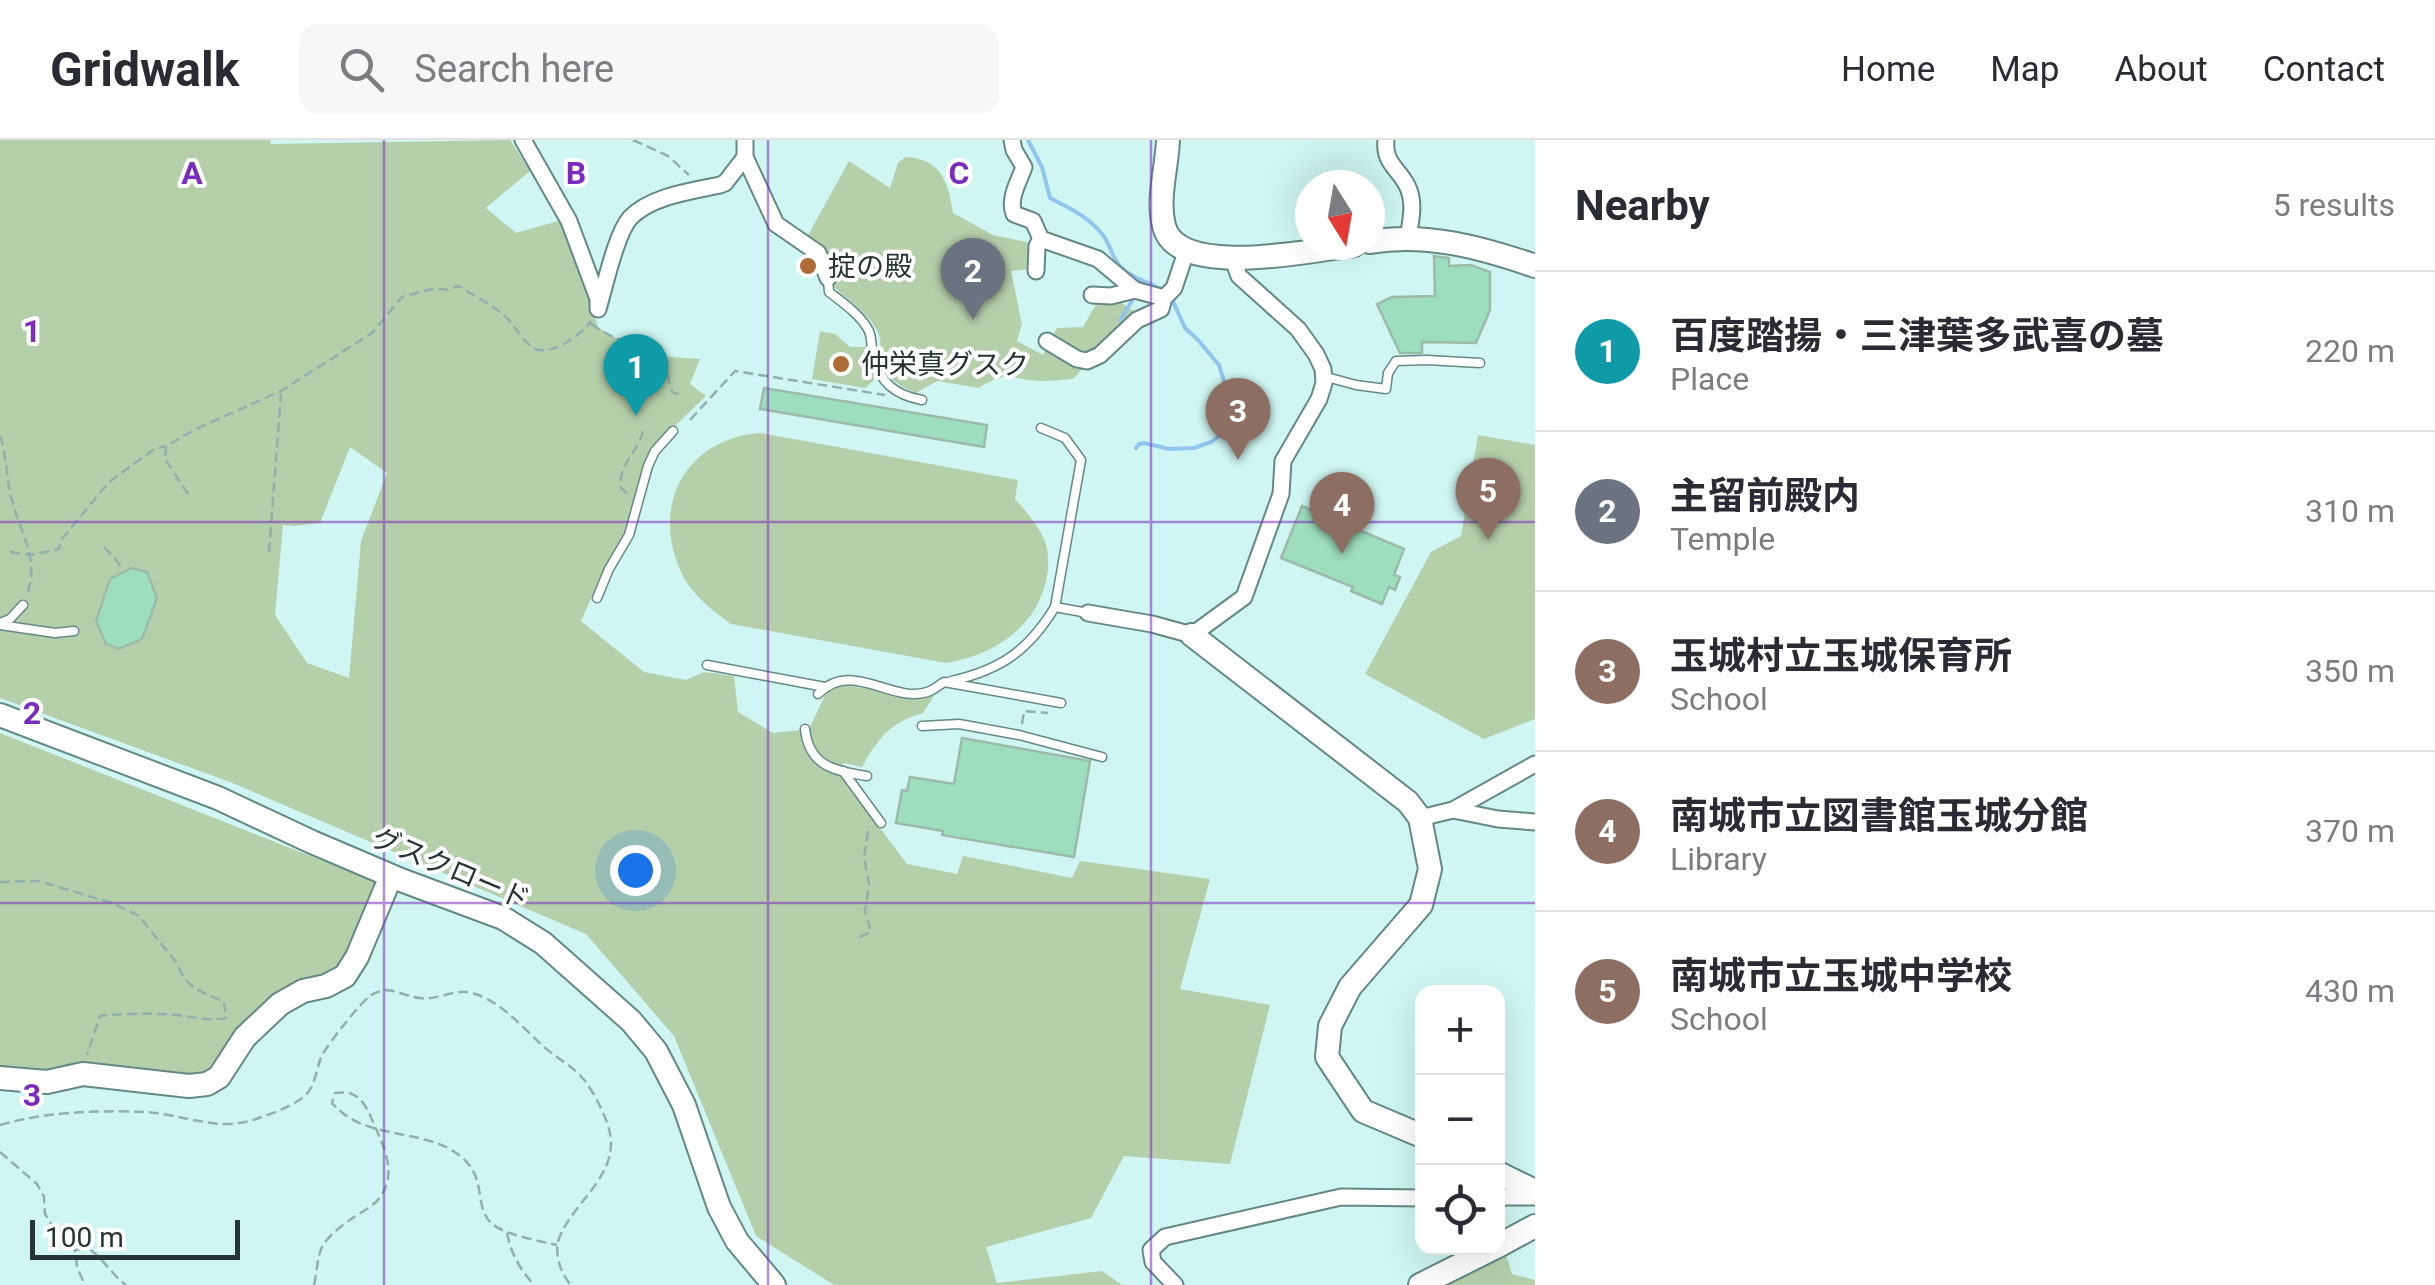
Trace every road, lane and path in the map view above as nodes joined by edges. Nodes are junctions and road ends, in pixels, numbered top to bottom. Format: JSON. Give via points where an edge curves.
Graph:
{"nodes":[{"id":1,"x":523,"y":140,"type":"edge"},
{"id":2,"x":634,"y":140,"type":"edge"},
{"id":3,"x":1012,"y":140,"type":"edge"},
{"id":4,"x":1168,"y":140,"type":"edge"},
{"id":5,"x":1386,"y":140,"type":"edge"},
{"id":6,"x":745,"y":148,"type":"edge"},
{"id":7,"x":694,"y":190,"type":"junction"},
{"id":8,"x":1041,"y":239,"type":"junction"},
{"id":9,"x":1408,"y":239,"type":"junction"},
{"id":10,"x":1385,"y":241,"type":"edge"},
{"id":11,"x":1187,"y":250,"type":"junction"},
{"id":12,"x":1295,"y":252,"type":"edge"},
{"id":13,"x":1233,"y":260,"type":"junction"},
{"id":14,"x":1535,"y":266,"type":"edge"},
{"id":15,"x":1036,"y":271,"type":"dead end"},
{"id":16,"x":828,"y":278,"type":"joint"},
{"id":17,"x":1135,"y":290,"type":"junction"},
{"id":18,"x":1168,"y":294,"type":"junction"},
{"id":19,"x":1092,"y":295,"type":"dead end"},
{"id":20,"x":594,"y":316,"type":"junction"},
{"id":21,"x":1047,"y":341,"type":"dead end"},
{"id":22,"x":1480,"y":363,"type":"dead end"},
{"id":23,"x":1323,"y":376,"type":"junction"},
{"id":24,"x":281,"y":391,"type":"junction"},
{"id":25,"x":680,"y":395,"type":"dead end"},
{"id":26,"x":901,"y":396,"type":"junction"},
{"id":27,"x":922,"y":400,"type":"dead end"},
{"id":28,"x":690,"y":420,"type":"dead end"},
{"id":29,"x":1041,"y":428,"type":"dead end"},
{"id":30,"x":643,"y":430,"type":"dead end"},
{"id":31,"x":673,"y":431,"type":"dead end"},
{"id":32,"x":0,"y":436,"type":"edge"},
{"id":33,"x":166,"y":446,"type":"junction"},
{"id":34,"x":188,"y":494,"type":"dead end"},
{"id":35,"x":629,"y":494,"type":"dead end"},
{"id":36,"x":104,"y":547,"type":"dead end"},
{"id":37,"x":10,"y":552,"type":"dead end"},
{"id":38,"x":269,"y":552,"type":"dead end"},
{"id":39,"x":30,"y":555,"type":"junction"},
{"id":40,"x":121,"y":568,"type":"dead end"},
{"id":41,"x":597,"y":598,"type":"dead end"},
{"id":42,"x":23,"y":605,"type":"joint"},
{"id":43,"x":1055,"y":607,"type":"junction"},
{"id":44,"x":1088,"y":613,"type":"joint"},
{"id":45,"x":0,"y":624,"type":"edge"},
{"id":46,"x":74,"y":631,"type":"dead end"},
{"id":47,"x":1192,"y":635,"type":"junction"},
{"id":48,"x":707,"y":665,"type":"dead end"},
{"id":49,"x":944,"y":682,"type":"junction"},
{"id":50,"x":825,"y":686,"type":"junction"},
{"id":51,"x":818,"y":694,"type":"dead end"},
{"id":52,"x":1061,"y":704,"type":"joint"},
{"id":53,"x":0,"y":715,"type":"edge"},
{"id":54,"x":922,"y":726,"type":"dead end"},
{"id":55,"x":805,"y":729,"type":"dead end"},
{"id":56,"x":1020,"y":734,"type":"junction"},
{"id":57,"x":1102,"y":756,"type":"dead end"},
{"id":58,"x":1535,"y":764,"type":"edge"},
{"id":59,"x":843,"y":771,"type":"junction"},
{"id":60,"x":867,"y":776,"type":"dead end"},
{"id":61,"x":1453,"y":810,"type":"junction"},
{"id":62,"x":1420,"y":818,"type":"junction"},
{"id":63,"x":879,"y":821,"type":"joint"},
{"id":64,"x":1535,"y":822,"type":"edge"},
{"id":65,"x":391,"y":876,"type":"junction"},
{"id":66,"x":0,"y":882,"type":"edge"},
{"id":67,"x":860,"y":937,"type":"dead end"},
{"id":68,"x":84,"y":1061,"type":"dead end"},
{"id":69,"x":0,"y":1078,"type":"edge"},
{"id":70,"x":0,"y":1125,"type":"edge"},
{"id":71,"x":375,"y":1130,"type":"junction"},
{"id":72,"x":1415,"y":1133,"type":"edge"},
{"id":73,"x":0,"y":1152,"type":"edge"},
{"id":74,"x":1505,"y":1177,"type":"edge"},
{"id":75,"x":1535,"y":1194,"type":"edge"},
{"id":76,"x":1505,"y":1196,"type":"edge"},
{"id":77,"x":1415,"y":1198,"type":"edge"},
{"id":78,"x":1535,"y":1226,"type":"edge"},
{"id":79,"x":507,"y":1232,"type":"junction"},
{"id":80,"x":1505,"y":1241,"type":"edge"},
{"id":81,"x":558,"y":1246,"type":"junction"},
{"id":82,"x":75,"y":1250,"type":"junction"},
{"id":83,"x":1478,"y":1255,"type":"edge"},
{"id":84,"x":84,"y":1285,"type":"edge"},
{"id":85,"x":126,"y":1285,"type":"edge"},
{"id":86,"x":314,"y":1285,"type":"edge"},
{"id":87,"x":534,"y":1285,"type":"edge"},
{"id":88,"x":571,"y":1285,"type":"edge"},
{"id":89,"x":774,"y":1285,"type":"edge"},
{"id":90,"x":1175,"y":1285,"type":"edge"},
{"id":91,"x":1420,"y":1285,"type":"edge"}],
"edges":[{"from":1,"to":20,"type":"street","via":[[569,221],[598,298]]},
{"from":2,"to":7,"type":"path","via":[[668,156],[691,176]]},
{"from":3,"to":8,"type":"street","via":[[1024,168],[1014,214],[1033,221]]},
{"from":4,"to":11,"type":"street","via":[[1160,204],[1164,230]]},
{"from":5,"to":9,"type":"street","via":[[1390,164],[1409,190]]},
{"from":6,"to":7,"type":"street","via":[[725,183]]},
{"from":6,"to":16,"type":"street","via":[[776,224],[818,253]]},
{"from":7,"to":20,"type":"street","via":[[632,215]]},
{"from":8,"to":15,"type":"street"},
{"from":8,"to":17,"type":"street","via":[[1098,259]]},
{"from":9,"to":10,"type":"street"},
{"from":9,"to":14,"type":"street","via":[[1459,244]]},
{"from":11,"to":13,"type":"street"},
{"from":11,"to":18,"type":"street"},
{"from":12,"to":13,"type":"street"},
{"from":13,"to":23,"type":"street","via":[[1239,276],[1298,329]]},
{"from":16,"to":26,"type":"lane","via":[[828,292],[870,333],[873,357]]},
{"from":17,"to":18,"type":"street"},
{"from":17,"to":19,"type":"street"},
{"from":18,"to":21,"type":"street","via":[[1162,308],[1086,362]]},
{"from":20,"to":24,"type":"path","via":[[583,333],[538,351],[508,318],[460,286],[436,288],[402,297],[372,333]]},
{"from":20,"to":25,"type":"path","via":[[610,336],[660,344],[672,392]]},
{"from":22,"to":23,"type":"lane","via":[[1396,361],[1386,390]]},
{"from":23,"to":47,"type":"street","via":[[1319,399],[1283,461],[1281,494],[1244,597]]},
{"from":24,"to":33,"type":"path"},
{"from":24,"to":38,"type":"path"},
{"from":26,"to":27,"type":"lane"},
{"from":26,"to":28,"type":"path","via":[[735,371]]},
{"from":29,"to":43,"type":"lane","via":[[1065,438],[1082,460]]},
{"from":30,"to":35,"type":"path","via":[[620,478]]},
{"from":31,"to":41,"type":"lane","via":[[648,466],[629,535]]},
{"from":32,"to":39,"type":"path"},
{"from":33,"to":34,"type":"path","via":[[166,459]]},
{"from":33,"to":39,"type":"path","via":[[109,482],[58,549]]},
{"from":36,"to":40,"type":"path"},
{"from":37,"to":39,"type":"path"},
{"from":39,"to":42,"type":"path","via":[[33,575]]},
{"from":42,"to":45,"type":"lane"},
{"from":43,"to":44,"type":"lane"},
{"from":43,"to":49,"type":"lane","via":[[1043,628],[1006,662]]},
{"from":44,"to":47,"type":"street"},
{"from":45,"to":46,"type":"lane"},
{"from":47,"to":62,"type":"street"},
{"from":48,"to":50,"type":"lane"},
{"from":49,"to":50,"type":"lane","via":[[912,693],[850,680]]},
{"from":49,"to":52,"type":"lane"},
{"from":50,"to":51,"type":"lane"},
{"from":52,"to":56,"type":"path","via":[[1058,714],[1024,711]]},
{"from":53,"to":65,"type":"street","name":"グスクロード","via":[[218,798]]},
{"from":54,"to":56,"type":"lane","via":[[959,724]]},
{"from":55,"to":59,"type":"lane","via":[[811,752]]},
{"from":56,"to":57,"type":"lane"},
{"from":58,"to":61,"type":"street"},
{"from":59,"to":60,"type":"lane"},
{"from":59,"to":63,"type":"lane"},
{"from":61,"to":62,"type":"street"},
{"from":61,"to":64,"type":"street"},
{"from":62,"to":72,"type":"street","via":[[1430,870],[1420,905],[1350,987],[1330,1026],[1327,1058],[1363,1111]]},
{"from":63,"to":67,"type":"path","via":[[868,826],[864,857],[872,932]]},
{"from":65,"to":69,"type":"street","via":[[345,976],[280,1004],[207,1084],[83,1074],[47,1082]]},
{"from":65,"to":89,"type":"street","name":"グスクロード","via":[[524,930],[631,1022],[656,1051],[684,1104],[728,1224]]},
{"from":66,"to":68,"type":"path","via":[[38,881],[139,916],[184,978],[224,1002],[226,1018],[212,1020],[130,1012],[100,1016]]},
{"from":70,"to":81,"type":"path","via":[[24,1117],[146,1112],[246,1123],[300,1101],[323,1054],[380,990],[423,999],[467,991],[504,1010],[574,1069],[609,1127],[605,1169]]},
{"from":71,"to":71,"type":"path","via":[[358,1096],[335,1093],[332,1103],[339,1111]]},
{"from":71,"to":79,"type":"path","via":[[431,1141],[468,1162],[484,1213]]},
{"from":71,"to":86,"type":"path","via":[[387,1152],[381,1196],[322,1246]]},
{"from":73,"to":82,"type":"path","via":[[36,1184],[45,1214]]},
{"from":74,"to":75,"type":"street"},
{"from":75,"to":76,"type":"street"},
{"from":77,"to":90,"type":"street","via":[[1341,1197],[1165,1237],[1150,1250]]},
{"from":78,"to":80,"type":"street"},
{"from":79,"to":81,"type":"path"},
{"from":79,"to":87,"type":"path"},
{"from":81,"to":88,"type":"path"},
{"from":82,"to":84,"type":"path"},
{"from":82,"to":85,"type":"path","via":[[88,1248]]},
{"from":83,"to":91,"type":"street"}]}
